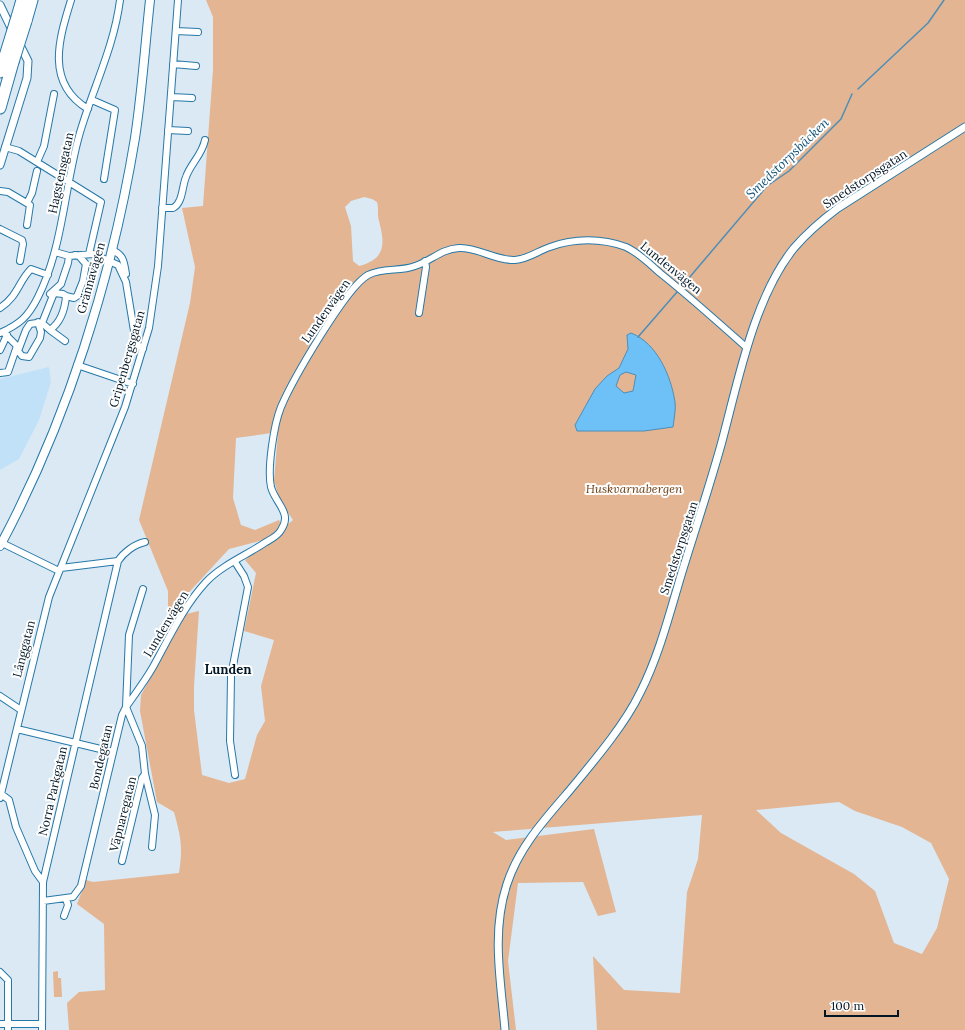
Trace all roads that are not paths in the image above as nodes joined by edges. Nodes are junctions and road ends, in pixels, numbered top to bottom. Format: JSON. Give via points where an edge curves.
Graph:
{"nodes":[{"id":1,"x":21,"y":0,"type":"edge"},
{"id":2,"x":32,"y":0,"type":"edge"},
{"id":3,"x":71,"y":0,"type":"edge"},
{"id":4,"x":120,"y":0,"type":"edge"},
{"id":5,"x":150,"y":0,"type":"edge"},
{"id":6,"x":178,"y":0,"type":"edge"},
{"id":7,"x":0,"y":5,"type":"edge"},
{"id":8,"x":21,"y":19,"type":"junction"},
{"id":9,"x":176,"y":31,"type":"junction"},
{"id":10,"x":198,"y":32,"type":"dead end"},
{"id":11,"x":9,"y":59,"type":"junction"},
{"id":12,"x":173,"y":64,"type":"junction"},
{"id":13,"x":196,"y":66,"type":"dead end"},
{"id":14,"x":0,"y":72,"type":"edge"},
{"id":15,"x":54,"y":94,"type":"dead end"},
{"id":16,"x":171,"y":97,"type":"junction"},
{"id":17,"x":192,"y":98,"type":"dead end"},
{"id":18,"x":92,"y":100,"type":"junction"},
{"id":19,"x":0,"y":108,"type":"edge"},
{"id":20,"x":88,"y":109,"type":"junction"},
{"id":21,"x":965,"y":127,"type":"edge"},
{"id":22,"x":168,"y":130,"type":"junction"},
{"id":23,"x":188,"y":131,"type":"dead end"},
{"id":24,"x":205,"y":140,"type":"dead end"},
{"id":25,"x":5,"y":147,"type":"junction"},
{"id":26,"x":37,"y":162,"type":"junction"},
{"id":27,"x":0,"y":165,"type":"edge"},
{"id":28,"x":37,"y":171,"type":"dead end"},
{"id":29,"x":104,"y":179,"type":"dead end"},
{"id":30,"x":68,"y":181,"type":"junction"},
{"id":31,"x":0,"y":191,"type":"edge"},
{"id":32,"x":27,"y":203,"type":"junction"},
{"id":33,"x":162,"y":208,"type":"junction"},
{"id":34,"x":27,"y":225,"type":"dead end"},
{"id":35,"x":0,"y":229,"type":"edge"},
{"id":36,"x":112,"y":250,"type":"junction"},
{"id":37,"x":54,"y":252,"type":"junction"},
{"id":38,"x":89,"y":254,"type":"junction"},
{"id":39,"x":72,"y":256,"type":"junction"},
{"id":40,"x":20,"y":261,"type":"dead end"},
{"id":41,"x":110,"y":261,"type":"junction"},
{"id":42,"x":425,"y":261,"type":"junction"},
{"id":43,"x":48,"y":275,"type":"junction"},
{"id":44,"x":126,"y":282,"type":"junction"},
{"id":45,"x":52,"y":293,"type":"junction"},
{"id":46,"x":40,"y":294,"type":"junction"},
{"id":47,"x":66,"y":296,"type":"junction"},
{"id":48,"x":0,"y":308,"type":"edge"},
{"id":49,"x":419,"y":313,"type":"dead end"},
{"id":50,"x":28,"y":314,"type":"junction"},
{"id":51,"x":39,"y":323,"type":"junction"},
{"id":52,"x":50,"y":330,"type":"junction"},
{"id":53,"x":3,"y":333,"type":"edge"},
{"id":54,"x":66,"y":341,"type":"dead end"},
{"id":55,"x":747,"y":348,"type":"junction"},
{"id":56,"x":143,"y":349,"type":"junction"},
{"id":57,"x":0,"y":350,"type":"edge"},
{"id":58,"x":77,"y":365,"type":"junction"},
{"id":59,"x":0,"y":373,"type":"edge"},
{"id":60,"x":133,"y":384,"type":"junction"},
{"id":61,"x":84,"y":509,"type":"joint"},
{"id":62,"x":145,"y":542,"type":"dead end"},
{"id":63,"x":1,"y":545,"type":"edge"},
{"id":64,"x":118,"y":561,"type":"junction"},
{"id":65,"x":235,"y":562,"type":"junction"},
{"id":66,"x":60,"y":569,"type":"junction"},
{"id":67,"x":143,"y":590,"type":"dead end"},
{"id":68,"x":0,"y":696,"type":"edge"},
{"id":69,"x":126,"y":707,"type":"junction"},
{"id":70,"x":21,"y":710,"type":"junction"},
{"id":71,"x":17,"y":729,"type":"junction"},
{"id":72,"x":76,"y":743,"type":"junction"},
{"id":73,"x":113,"y":752,"type":"junction"},
{"id":74,"x":145,"y":774,"type":"junction"},
{"id":75,"x":234,"y":775,"type":"dead end"},
{"id":76,"x":2,"y":779,"type":"edge"},
{"id":77,"x":0,"y":796,"type":"edge"},
{"id":78,"x":152,"y":846,"type":"dead end"},
{"id":79,"x":122,"y":861,"type":"dead end"},
{"id":80,"x":43,"y":882,"type":"junction"},
{"id":81,"x":66,"y":899,"type":"junction"},
{"id":82,"x":43,"y":901,"type":"junction"},
{"id":83,"x":64,"y":916,"type":"dead end"},
{"id":84,"x":0,"y":972,"type":"edge"},
{"id":85,"x":0,"y":1024,"type":"edge"},
{"id":86,"x":8,"y":1027,"type":"edge"},
{"id":87,"x":42,"y":1027,"type":"edge"},
{"id":88,"x":505,"y":1030,"type":"edge"}],
"edges":[{"from":1,"to":8,"type":"highway"},
{"from":2,"to":8,"type":"highway"},
{"from":3,"to":20,"type":"street","via":[[60,33],[59,69],[69,90]]},
{"from":4,"to":18,"type":"street","name":"Hagstensgatan","via":[[109,52]]},
{"from":5,"to":36,"type":"main road","name":"Grännavägen","via":[[135,138]]},
{"from":6,"to":9,"type":"street","name":"Gripenbergsgatan"},
{"from":7,"to":25,"type":"street","via":[[25,54],[28,67],[26,84]]},
{"from":8,"to":11,"type":"highway","bridge":true},
{"from":9,"to":10,"type":"street"},
{"from":9,"to":12,"type":"street","name":"Gripenbergsgatan"},
{"from":11,"to":14,"type":"highway"},
{"from":11,"to":19,"type":"highway"},
{"from":12,"to":13,"type":"street"},
{"from":12,"to":16,"type":"street","name":"Gripenbergsgatan"},
{"from":15,"to":26,"type":"street","via":[[44,146]]},
{"from":16,"to":17,"type":"street"},
{"from":16,"to":22,"type":"street","name":"Gripenbergsgatan"},
{"from":18,"to":20,"type":"street","name":"Hagstensgatan"},
{"from":18,"to":29,"type":"street","via":[[115,110]]},
{"from":20,"to":30,"type":"street","name":"Hagstensgatan"},
{"from":21,"to":55,"type":"street","name":"Smedstorpsgatan","via":[[838,208],[806,236],[794,249],[774,280]]},
{"from":22,"to":23,"type":"street"},
{"from":22,"to":33,"type":"street","name":"Gripenbergsgatan"},
{"from":24,"to":33,"type":"street","via":[[201,153],[185,177],[178,203],[173,208]]},
{"from":25,"to":26,"type":"street","via":[[19,151]]},
{"from":25,"to":27,"type":"street"},
{"from":26,"to":30,"type":"street"},
{"from":28,"to":32,"type":"street"},
{"from":30,"to":37,"type":"street","name":"Hagstensgatan","via":[[65,210]]},
{"from":30,"to":38,"type":"street","via":[[101,202]]},
{"from":31,"to":32,"type":"street","via":[[8,192]]},
{"from":32,"to":34,"type":"street","via":[[30,206]]},
{"from":33,"to":56,"type":"street","name":"Gripenbergsgatan","via":[[155,294]]},
{"from":35,"to":40,"type":"street","via":[[22,240]]},
{"from":36,"to":41,"type":"main road","name":"Grännavägen"},
{"from":36,"to":44,"type":"street","via":[[123,256]]},
{"from":37,"to":39,"type":"street"},
{"from":37,"to":43,"type":"street","name":"Hagstensgatan"},
{"from":38,"to":39,"type":"street"},
{"from":38,"to":41,"type":"street"},
{"from":39,"to":45,"type":"street","via":[[61,284]]},
{"from":39,"to":47,"type":"street","via":[[79,256],[86,264],[77,296]]},
{"from":41,"to":44,"type":"street","via":[[118,265]]},
{"from":41,"to":58,"type":"main road","name":"Grännavägen"},
{"from":42,"to":49,"type":"street"},
{"from":42,"to":55,"type":"street","name":"Lundenvägen","via":[[442,251],[460,248],[516,260],[572,241],[614,244],[637,254]]},
{"from":42,"to":65,"type":"street","name":"Lundenvägen","via":[[409,268],[379,271],[362,280],[311,352],[283,403],[276,422],[270,480],[275,498],[284,511],[285,523],[277,535]]},
{"from":43,"to":46,"type":"street","name":"Hagstensgatan"},
{"from":43,"to":48,"type":"street","via":[[31,269],[13,297]]},
{"from":44,"to":56,"type":"street","via":[[135,337]]},
{"from":45,"to":46,"type":"street"},
{"from":45,"to":47,"type":"street","via":[[58,292]]},
{"from":45,"to":51,"type":"street"},
{"from":46,"to":50,"type":"street","name":"Hagstensgatan"},
{"from":47,"to":52,"type":"street","via":[[62,316]]},
{"from":50,"to":51,"type":"street"},
{"from":50,"to":53,"type":"street","name":"Hagstensgatan","via":[[18,325]]},
{"from":51,"to":51,"type":"street","via":[[39,343],[29,357],[22,356],[18,352],[26,330],[30,324]]},
{"from":51,"to":52,"type":"street"},
{"from":52,"to":54,"type":"street"},
{"from":53,"to":57,"type":"street"},
{"from":53,"to":59,"type":"street","via":[[17,346],[8,372]]},
{"from":55,"to":88,"type":"street","name":"Smedstorpsgatan","via":[[706,500],[640,694],[594,761],[537,828],[516,861],[507,884],[501,904],[498,936]]},
{"from":56,"to":60,"type":"street","name":"Gripenbergsgatan"},
{"from":58,"to":60,"type":"street"},
{"from":58,"to":63,"type":"main road","name":"Grännavägen","via":[[45,449]]},
{"from":60,"to":61,"type":"street","name":"Gripenbergsgatan"},
{"from":61,"to":66,"type":"street","name":"Långgatan"},
{"from":62,"to":64,"type":"street","via":[[122,555]]},
{"from":63,"to":66,"type":"street"},
{"from":64,"to":66,"type":"street"},
{"from":64,"to":72,"type":"street","name":"Norra Parkgatan"},
{"from":65,"to":69,"type":"street","name":"Lundenvägen","via":[[216,573],[195,595]]},
{"from":65,"to":75,"type":"street","via":[[248,586],[231,676],[230,741]]},
{"from":66,"to":70,"type":"street","name":"Långgatan","via":[[42,621]]},
{"from":67,"to":69,"type":"street","name":"Bondegatan","via":[[129,635]]},
{"from":68,"to":70,"type":"street"},
{"from":69,"to":73,"type":"street","name":"Bondegatan"},
{"from":69,"to":74,"type":"street","name":"Väpnaregatan","via":[[142,746]]},
{"from":70,"to":71,"type":"street","name":"Långgatan"},
{"from":71,"to":72,"type":"street"},
{"from":71,"to":76,"type":"street","name":"Långgatan"},
{"from":72,"to":73,"type":"street"},
{"from":72,"to":80,"type":"street","name":"Norra Parkgatan"},
{"from":73,"to":81,"type":"street","name":"Bondegatan","via":[[81,886],[73,897]]},
{"from":74,"to":78,"type":"street","name":"Väpnaregatan","via":[[155,814]]},
{"from":74,"to":79,"type":"street","name":"Väpnaregatan"},
{"from":76,"to":77,"type":"street","name":"Långgatan"},
{"from":77,"to":80,"type":"street","via":[[9,800],[16,827],[35,872]]},
{"from":80,"to":82,"type":"street","name":"Norra Parkgatan"},
{"from":81,"to":82,"type":"street"},
{"from":81,"to":83,"type":"street","via":[[68,906]]},
{"from":82,"to":87,"type":"street","name":"Norra Parkgatan"},
{"from":84,"to":86,"type":"street","via":[[8,980]]},
{"from":85,"to":86,"type":"street"},
{"from":86,"to":87,"type":"street"}]}
